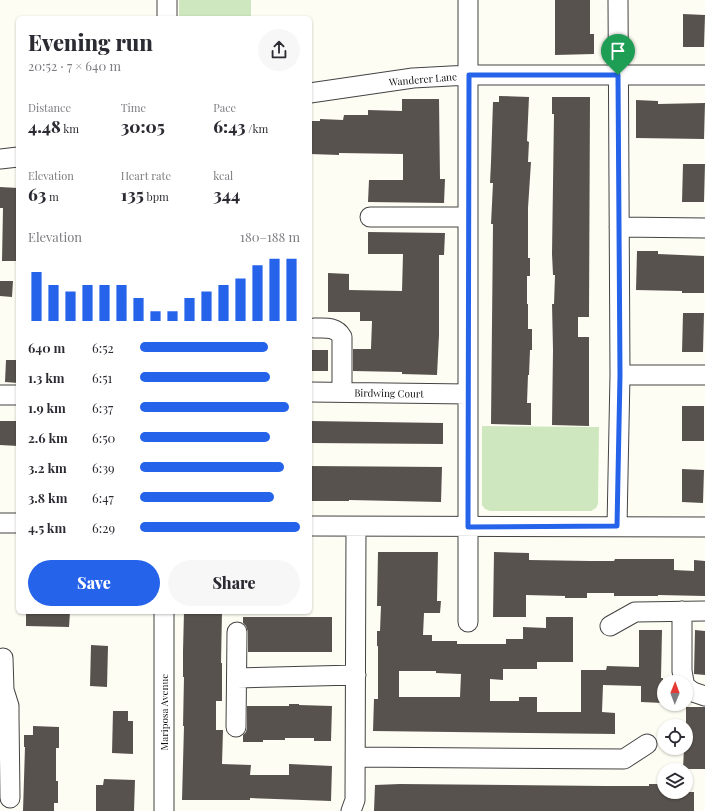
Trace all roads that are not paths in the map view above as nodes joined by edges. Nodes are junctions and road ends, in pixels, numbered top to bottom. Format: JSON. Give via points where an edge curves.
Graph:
{"nodes":[{"id":1,"x":167,"y":0,"type":"edge"},
{"id":2,"x":468,"y":0,"type":"edge"},
{"id":3,"x":618,"y":0,"type":"edge"},
{"id":4,"x":167,"y":16,"type":"edge"},
{"id":5,"x":469,"y":75,"type":"junction"},
{"id":6,"x":618,"y":75,"type":"junction"},
{"id":7,"x":705,"y":75,"type":"edge"},
{"id":8,"x":312,"y":93,"type":"edge"},
{"id":9,"x":16,"y":157,"type":"edge"},
{"id":10,"x":0,"y":158,"type":"edge"},
{"id":11,"x":370,"y":217,"type":"dead end"},
{"id":12,"x":468,"y":217,"type":"junction"},
{"id":13,"x":619,"y":227,"type":"junction"},
{"id":14,"x":705,"y":228,"type":"edge"},
{"id":15,"x":314,"y":328,"type":"dead end"},
{"id":16,"x":620,"y":375,"type":"junction"},
{"id":17,"x":705,"y":375,"type":"edge"},
{"id":18,"x":312,"y":392,"type":"edge"},
{"id":19,"x":342,"y":392,"type":"junction"},
{"id":20,"x":468,"y":394,"type":"junction"},
{"id":21,"x":0,"y":395,"type":"edge"},
{"id":22,"x":16,"y":395,"type":"edge"},
{"id":23,"x":0,"y":523,"type":"edge"},
{"id":24,"x":16,"y":523,"type":"edge"},
{"id":25,"x":312,"y":526,"type":"edge"},
{"id":26,"x":617,"y":526,"type":"junction"},
{"id":27,"x":356,"y":527,"type":"junction"},
{"id":28,"x":468,"y":527,"type":"junction"},
{"id":29,"x":705,"y":527,"type":"edge"},
{"id":30,"x":682,"y":611,"type":"junction"},
{"id":31,"x":705,"y":611,"type":"edge"},
{"id":32,"x":164,"y":614,"type":"edge"},
{"id":33,"x":468,"y":622,"type":"dead end"},
{"id":34,"x":610,"y":626,"type":"dead end"},
{"id":35,"x":237,"y":632,"type":"dead end"},
{"id":36,"x":2,"y":658,"type":"dead end"},
{"id":37,"x":683,"y":675,"type":"edge"},
{"id":38,"x":356,"y":676,"type":"junction"},
{"id":39,"x":237,"y":678,"type":"junction"},
{"id":40,"x":693,"y":692,"type":"edge"},
{"id":41,"x":705,"y":696,"type":"edge"},
{"id":42,"x":236,"y":727,"type":"dead end"},
{"id":43,"x":647,"y":744,"type":"dead end"},
{"id":44,"x":4,"y":755,"type":"edge"},
{"id":45,"x":356,"y":757,"type":"junction"},
{"id":46,"x":10,"y":798,"type":"dead end"},
{"id":47,"x":164,"y":811,"type":"edge"},
{"id":48,"x":351,"y":811,"type":"edge"}],
"edges":[{"from":1,"to":4,"type":"street"},
{"from":2,"to":5,"type":"street"},
{"from":3,"to":6,"type":"street"},
{"from":5,"to":6,"type":"street","name":"Wanderer Lane"},
{"from":5,"to":8,"type":"street","name":"Wanderer Lane","via":[[413,78]]},
{"from":5,"to":12,"type":"street"},
{"from":6,"to":7,"type":"street","name":"Wanderer Lane"},
{"from":6,"to":13,"type":"street"},
{"from":9,"to":10,"type":"street"},
{"from":11,"to":12,"type":"street"},
{"from":12,"to":20,"type":"street"},
{"from":13,"to":14,"type":"street"},
{"from":13,"to":16,"type":"street"},
{"from":15,"to":19,"type":"street","via":[[331,328],[340,332]]},
{"from":16,"to":17,"type":"street"},
{"from":16,"to":26,"type":"street"},
{"from":18,"to":19,"type":"street","name":"Birdwing Court"},
{"from":19,"to":20,"type":"street","name":"Birdwing Court"},
{"from":20,"to":28,"type":"street"},
{"from":21,"to":22,"type":"street"},
{"from":23,"to":24,"type":"street"},
{"from":25,"to":27,"type":"street"},
{"from":26,"to":28,"type":"street"},
{"from":26,"to":29,"type":"street"},
{"from":27,"to":28,"type":"street"},
{"from":27,"to":38,"type":"street"},
{"from":28,"to":33,"type":"street"},
{"from":30,"to":31,"type":"street"},
{"from":30,"to":34,"type":"street","via":[[635,612]]},
{"from":30,"to":37,"type":"street"},
{"from":32,"to":47,"type":"street","name":"Mariposa Avenue"},
{"from":35,"to":39,"type":"street"},
{"from":36,"to":44,"type":"street","via":[[4,690],[9,706]]},
{"from":38,"to":39,"type":"street"},
{"from":38,"to":45,"type":"street"},
{"from":39,"to":42,"type":"street"},
{"from":40,"to":41,"type":"street"},
{"from":43,"to":45,"type":"street","via":[[624,759]]},
{"from":44,"to":46,"type":"street"},
{"from":45,"to":48,"type":"street","via":[[355,800]]}]}
